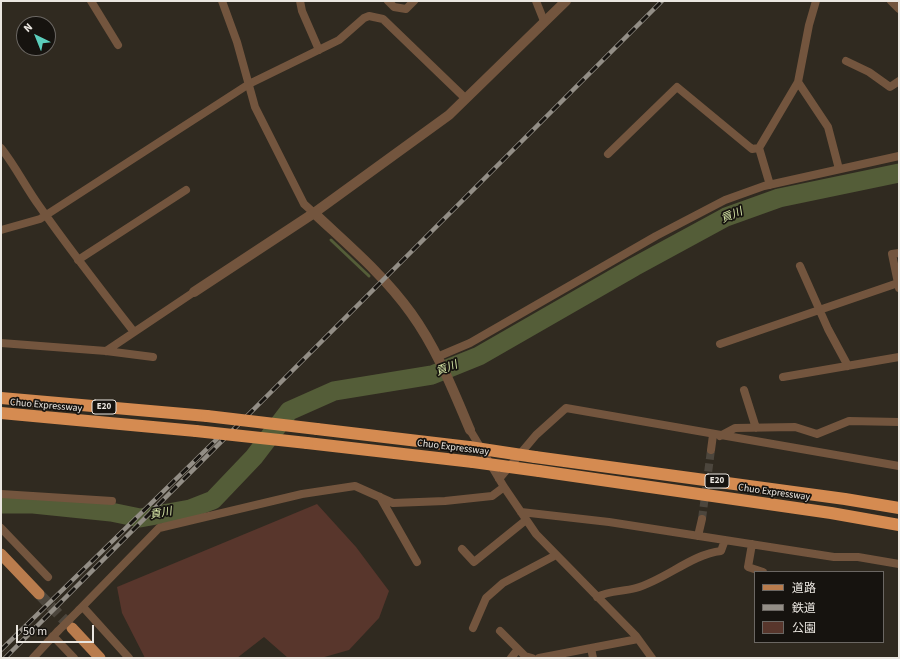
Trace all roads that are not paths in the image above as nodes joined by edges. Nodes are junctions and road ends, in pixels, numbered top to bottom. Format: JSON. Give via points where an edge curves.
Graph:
{"nodes":[{"id":1,"x":91,"y":1,"type":"edge"},
{"id":2,"x":222,"y":1,"type":"edge"},
{"id":3,"x":300,"y":1,"type":"edge"},
{"id":4,"x":388,"y":1,"type":"edge"},
{"id":5,"x":414,"y":1,"type":"edge"},
{"id":6,"x":536,"y":1,"type":"edge"},
{"id":7,"x":566,"y":1,"type":"edge"},
{"id":8,"x":816,"y":1,"type":"edge"},
{"id":9,"x":891,"y":1,"type":"edge"},
{"id":10,"x":899,"y":9,"type":"edge"},
{"id":11,"x":544,"y":21,"type":"junction"},
{"id":12,"x":118,"y":46,"type":"dead end"},
{"id":13,"x":319,"y":50,"type":"junction"},
{"id":14,"x":846,"y":61,"type":"dead end"},
{"id":15,"x":899,"y":81,"type":"edge"},
{"id":16,"x":798,"y":82,"type":"junction"},
{"id":17,"x":249,"y":84,"type":"junction"},
{"id":18,"x":466,"y":99,"type":"junction"},
{"id":19,"x":1,"y":148,"type":"edge"},
{"id":20,"x":759,"y":148,"type":"junction"},
{"id":21,"x":608,"y":154,"type":"dead end"},
{"id":22,"x":899,"y":156,"type":"edge"},
{"id":23,"x":839,"y":169,"type":"junction"},
{"id":24,"x":770,"y":185,"type":"junction"},
{"id":25,"x":186,"y":190,"type":"dead end"},
{"id":26,"x":314,"y":213,"type":"junction"},
{"id":27,"x":46,"y":216,"type":"junction"},
{"id":28,"x":1,"y":230,"type":"edge"},
{"id":29,"x":899,"y":253,"type":"edge"},
{"id":30,"x":78,"y":260,"type":"junction"},
{"id":31,"x":800,"y":266,"type":"dead end"},
{"id":32,"x":898,"y":286,"type":"edge"},
{"id":33,"x":194,"y":292,"type":"joint"},
{"id":34,"x":820,"y":310,"type":"junction"},
{"id":35,"x":134,"y":332,"type":"junction"},
{"id":36,"x":1,"y":344,"type":"edge"},
{"id":37,"x":720,"y":344,"type":"dead end"},
{"id":38,"x":106,"y":351,"type":"junction"},
{"id":39,"x":153,"y":357,"type":"dead end"},
{"id":40,"x":899,"y":357,"type":"edge"},
{"id":41,"x":438,"y":359,"type":"junction"},
{"id":42,"x":848,"y":366,"type":"junction"},
{"id":43,"x":783,"y":378,"type":"dead end"},
{"id":44,"x":744,"y":390,"type":"dead end"},
{"id":45,"x":1,"y":398,"type":"edge"},
{"id":46,"x":1,"y":413,"type":"edge"},
{"id":47,"x":899,"y":422,"type":"edge"},
{"id":48,"x":756,"y":428,"type":"junction"},
{"id":49,"x":470,"y":430,"type":"joint"},
{"id":50,"x":717,"y":436,"type":"junction"},
{"id":51,"x":711,"y":450,"type":"tunnel mouth"},
{"id":52,"x":899,"y":466,"type":"edge"},
{"id":53,"x":499,"y":479,"type":"junction"},
{"id":54,"x":504,"y":487,"type":"junction"},
{"id":55,"x":1,"y":494,"type":"edge"},
{"id":56,"x":380,"y":497,"type":"junction"},
{"id":57,"x":112,"y":501,"type":"dead end"},
{"id":58,"x":899,"y":508,"type":"edge"},
{"id":59,"x":524,"y":516,"type":"junction"},
{"id":60,"x":702,"y":519,"type":"tunnel mouth"},
{"id":61,"x":899,"y":525,"type":"edge"},
{"id":62,"x":1,"y":528,"type":"edge"},
{"id":63,"x":698,"y":536,"type":"junction"},
{"id":64,"x":725,"y":540,"type":"junction"},
{"id":65,"x":752,"y":544,"type":"junction"},
{"id":66,"x":462,"y":549,"type":"dead end"},
{"id":67,"x":1,"y":554,"type":"edge"},
{"id":68,"x":556,"y":555,"type":"junction"},
{"id":69,"x":417,"y":562,"type":"dead end"},
{"id":70,"x":899,"y":564,"type":"edge"},
{"id":71,"x":760,"y":571,"type":"edge"},
{"id":72,"x":48,"y":577,"type":"dead end"},
{"id":73,"x":39,"y":594,"type":"tunnel mouth"},
{"id":74,"x":597,"y":597,"type":"junction"},
{"id":75,"x":81,"y":609,"type":"junction"},
{"id":76,"x":72,"y":628,"type":"tunnel mouth"},
{"id":77,"x":473,"y":628,"type":"dead end"},
{"id":78,"x":500,"y":631,"type":"dead end"},
{"id":79,"x":55,"y":634,"type":"junction"},
{"id":80,"x":638,"y":639,"type":"junction"},
{"id":81,"x":591,"y":648,"type":"junction"},
{"id":82,"x":518,"y":649,"type":"junction"},
{"id":83,"x":33,"y":658,"type":"edge"},
{"id":84,"x":74,"y":658,"type":"edge"},
{"id":85,"x":100,"y":658,"type":"edge"},
{"id":86,"x":129,"y":658,"type":"edge"},
{"id":87,"x":511,"y":658,"type":"edge"},
{"id":88,"x":532,"y":658,"type":"edge"},
{"id":89,"x":539,"y":658,"type":"edge"},
{"id":90,"x":593,"y":658,"type":"edge"},
{"id":91,"x":652,"y":658,"type":"edge"}],
"edges":[{"from":1,"to":12,"type":"street"},
{"from":2,"to":17,"type":"street"},
{"from":3,"to":13,"type":"street"},
{"from":4,"to":5,"type":"street","via":[[394,7],[406,9]]},
{"from":6,"to":11,"type":"street"},
{"from":7,"to":11,"type":"street"},
{"from":8,"to":16,"type":"street"},
{"from":9,"to":10,"type":"street"},
{"from":11,"to":18,"type":"street"},
{"from":13,"to":17,"type":"street"},
{"from":13,"to":18,"type":"street","via":[[339,40],[364,18],[369,16],[383,19]]},
{"from":14,"to":15,"type":"street","via":[[869,72],[890,87]]},
{"from":16,"to":20,"type":"street"},
{"from":16,"to":23,"type":"street","via":[[828,127]]},
{"from":17,"to":26,"type":"street","via":[[267,133],[304,204]]},
{"from":17,"to":27,"type":"street"},
{"from":18,"to":26,"type":"street","via":[[443,120]]},
{"from":19,"to":27,"type":"street"},
{"from":20,"to":21,"type":"street","via":[[752,149],[676,87]]},
{"from":20,"to":24,"type":"street"},
{"from":22,"to":23,"type":"street"},
{"from":23,"to":24,"type":"street"},
{"from":24,"to":41,"type":"street","via":[[725,200],[656,236]]},
{"from":25,"to":30,"type":"street"},
{"from":26,"to":33,"type":"street"},
{"from":26,"to":41,"type":"street","via":[[384,280],[412,314]]},
{"from":27,"to":28,"type":"street","via":[[40,220]]},
{"from":27,"to":30,"type":"street"},
{"from":29,"to":32,"type":"street","via":[[892,254]]},
{"from":30,"to":35,"type":"street"},
{"from":31,"to":34,"type":"street"},
{"from":32,"to":34,"type":"street"},
{"from":33,"to":35,"type":"street"},
{"from":34,"to":37,"type":"street"},
{"from":34,"to":42,"type":"street"},
{"from":35,"to":38,"type":"street"},
{"from":36,"to":38,"type":"street"},
{"from":38,"to":39,"type":"street"},
{"from":40,"to":42,"type":"street"},
{"from":41,"to":49,"type":"street"},
{"from":42,"to":43,"type":"street"},
{"from":44,"to":48,"type":"street"},
{"from":45,"to":58,"type":"highway","name":"Chuo Expressway","number":"E20","bridge":true,"via":[[207,416],[469,447]]},
{"from":46,"to":61,"type":"highway","name":"Chuo Expressway","number":"E20","bridge":true,"via":[[196,431],[473,462]]},
{"from":47,"to":48,"type":"street","via":[[849,422],[817,434],[795,427]]},
{"from":48,"to":50,"type":"street","via":[[735,428]]},
{"from":49,"to":53,"type":"street"},
{"from":50,"to":51,"type":"street"},
{"from":50,"to":52,"type":"street"},
{"from":50,"to":53,"type":"street","via":[[566,408],[536,435]]},
{"from":53,"to":54,"type":"street"},
{"from":54,"to":56,"type":"street","via":[[492,496],[445,501],[393,502]]},
{"from":54,"to":59,"type":"street"},
{"from":55,"to":57,"type":"street"},
{"from":56,"to":69,"type":"street"},
{"from":56,"to":75,"type":"street","via":[[355,486],[302,494],[159,528]]},
{"from":59,"to":63,"type":"street","via":[[608,522]]},
{"from":59,"to":66,"type":"street","via":[[474,562]]},
{"from":59,"to":68,"type":"street","via":[[536,534]]},
{"from":60,"to":63,"type":"street"},
{"from":62,"to":72,"type":"street"},
{"from":63,"to":64,"type":"street"},
{"from":64,"to":65,"type":"street"},
{"from":64,"to":74,"type":"street","via":[[721,551],[711,552],[636,588],[607,592]]},
{"from":65,"to":70,"type":"street"},
{"from":65,"to":71,"type":"street","via":[[748,567]]},
{"from":67,"to":73,"type":"main road"},
{"from":68,"to":74,"type":"street"},
{"from":68,"to":77,"type":"street","via":[[503,583],[486,598]]},
{"from":74,"to":80,"type":"street"},
{"from":75,"to":79,"type":"street","bridge":true},
{"from":75,"to":86,"type":"street"},
{"from":76,"to":85,"type":"main road"},
{"from":78,"to":82,"type":"street"},
{"from":79,"to":83,"type":"street"},
{"from":79,"to":84,"type":"street"},
{"from":80,"to":81,"type":"street"},
{"from":80,"to":91,"type":"street"},
{"from":81,"to":89,"type":"street"},
{"from":81,"to":90,"type":"street"},
{"from":82,"to":87,"type":"street"},
{"from":82,"to":88,"type":"street","via":[[525,656]]}]}
